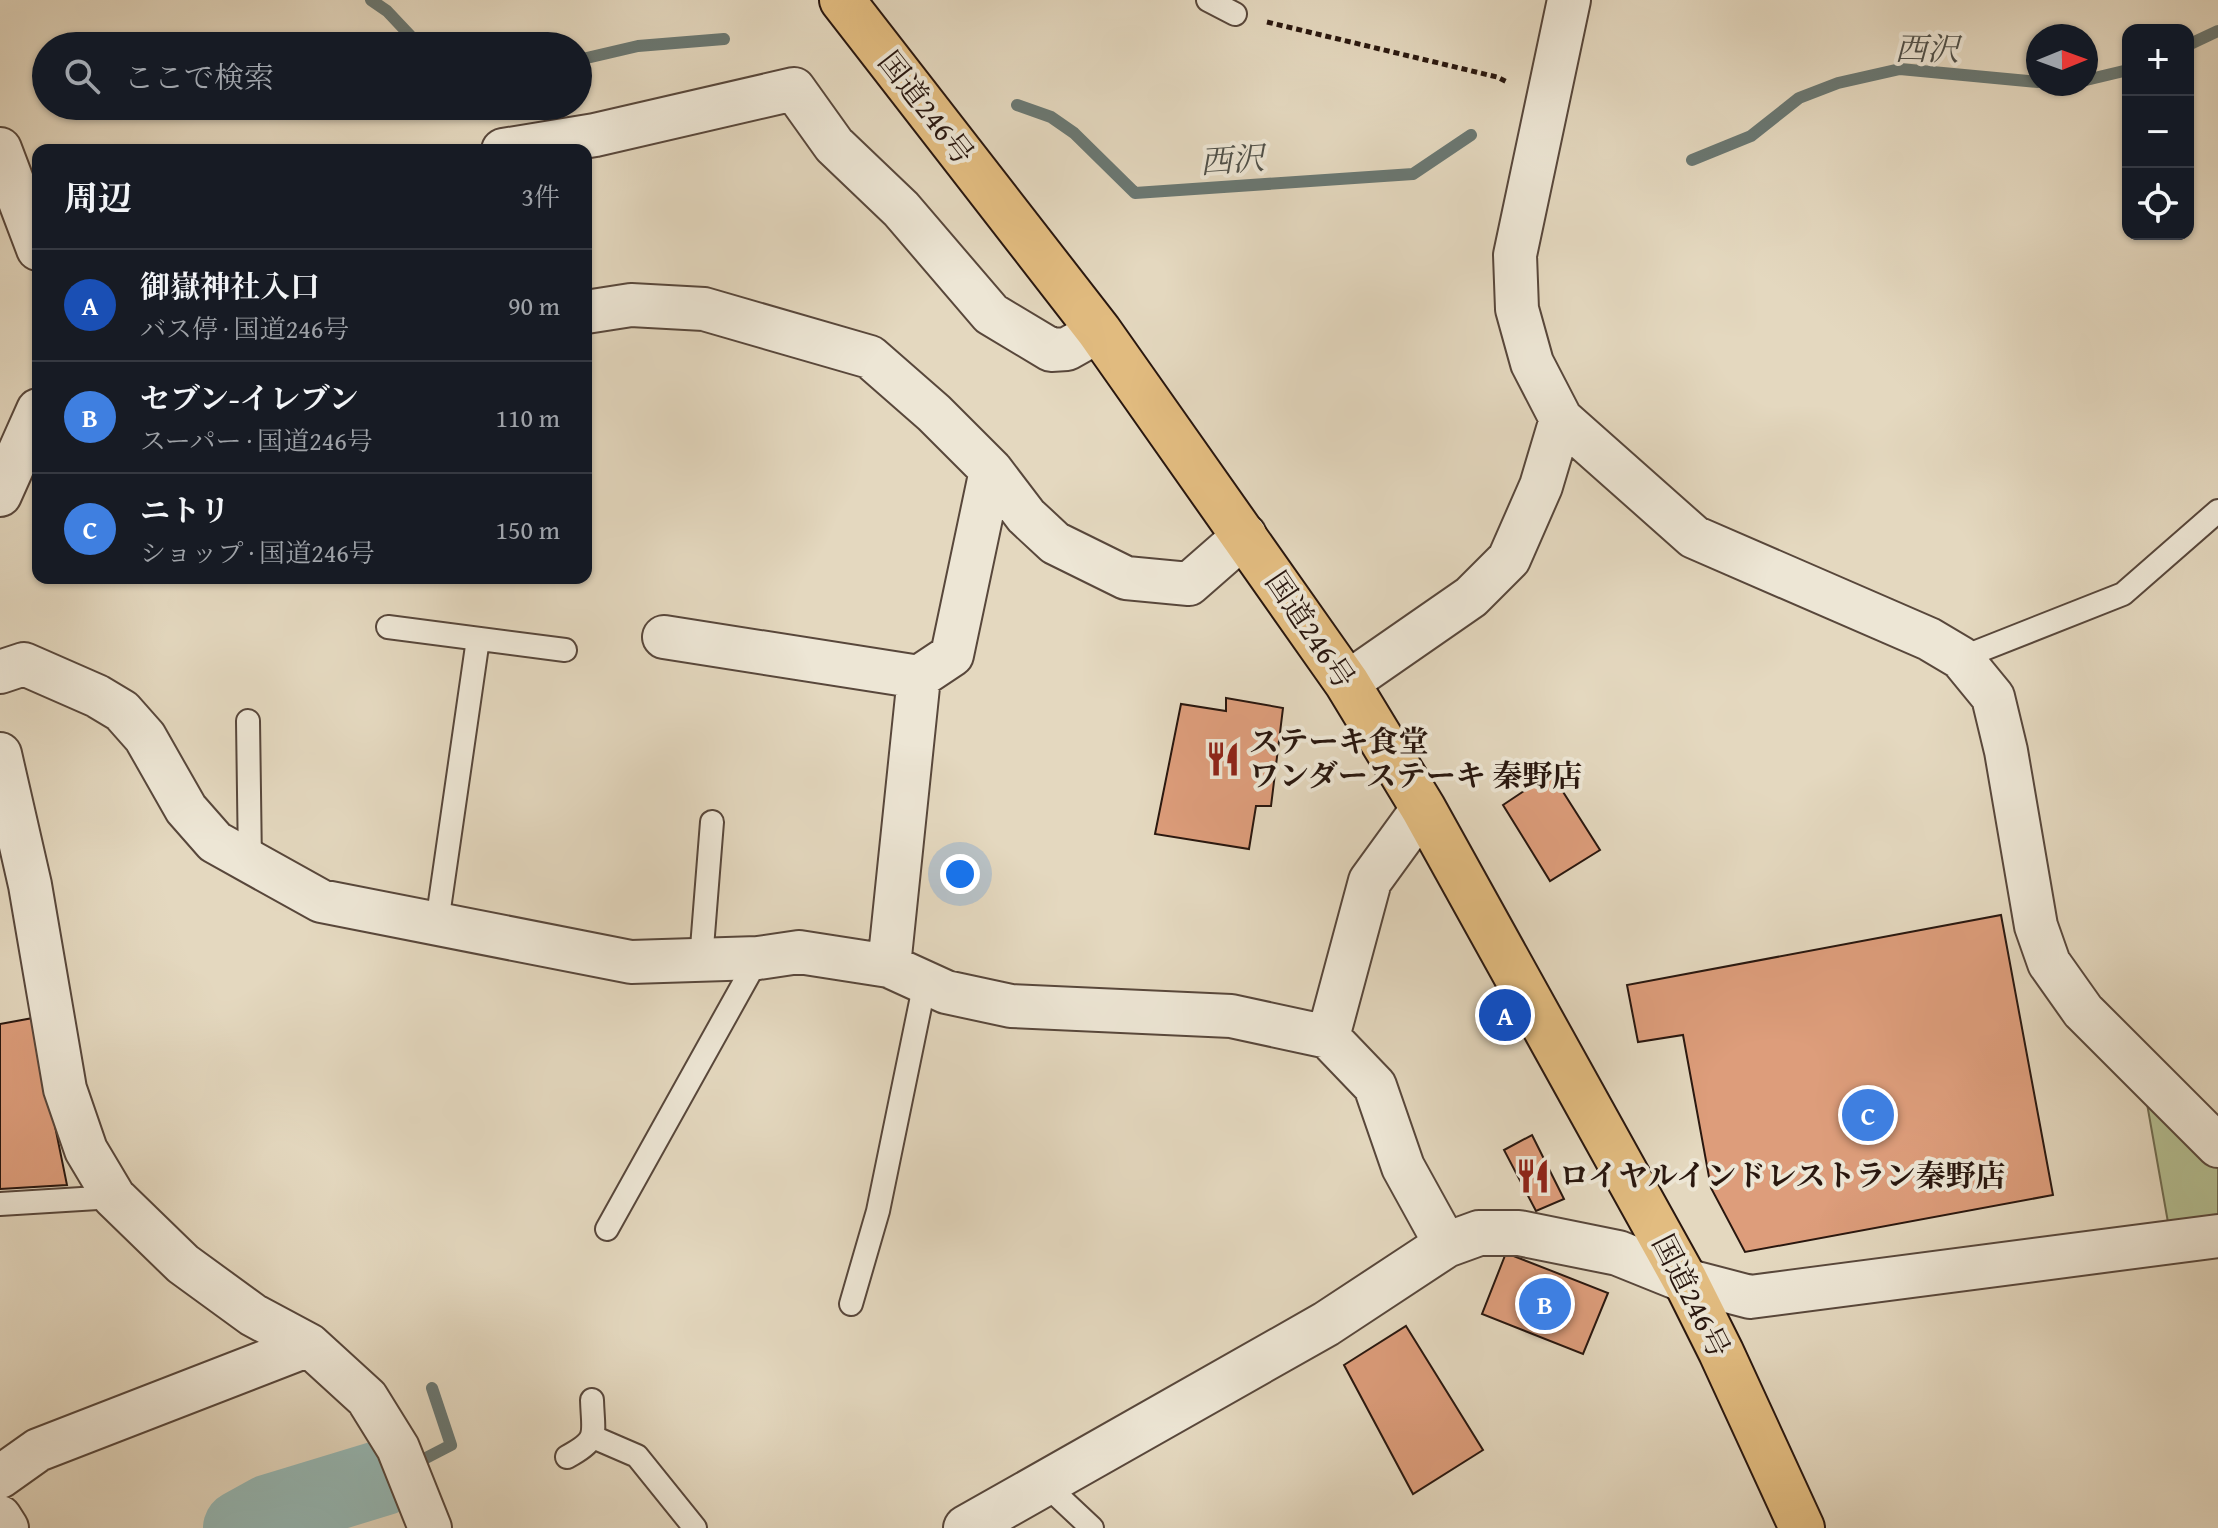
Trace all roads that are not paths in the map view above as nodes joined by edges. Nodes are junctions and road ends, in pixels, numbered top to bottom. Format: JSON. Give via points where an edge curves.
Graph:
{"nodes":[{"id":1,"x":842,"y":0,"type":"edge"},
{"id":2,"x":1208,"y":0,"type":"edge"},
{"id":3,"x":1569,"y":0,"type":"edge"},
{"id":4,"x":1235,"y":14,"type":"road end"},
{"id":5,"x":540,"y":144,"type":"edge"},
{"id":6,"x":0,"y":149,"type":"edge"},
{"id":7,"x":32,"y":233,"type":"edge"},
{"id":8,"x":592,"y":311,"type":"edge"},
{"id":9,"x":1099,"y":331,"type":"junction"},
{"id":10,"x":1561,"y":419,"type":"junction"},
{"id":11,"x":32,"y":423,"type":"edge"},
{"id":12,"x":991,"y":470,"type":"junction"},
{"id":13,"x":0,"y":495,"type":"edge"},
{"id":14,"x":2218,"y":511,"type":"edge"},
{"id":15,"x":1245,"y":535,"type":"junction"},
{"id":16,"x":388,"y":627,"type":"dead end"},
{"id":17,"x":664,"y":637,"type":"dead end"},
{"id":18,"x":478,"y":639,"type":"junction"},
{"id":19,"x":565,"y":650,"type":"dead end"},
{"id":20,"x":1961,"y":658,"type":"junction"},
{"id":21,"x":0,"y":672,"type":"edge"},
{"id":22,"x":919,"y":677,"type":"junction"},
{"id":23,"x":1347,"y":683,"type":"junction"},
{"id":24,"x":248,"y":721,"type":"dead end"},
{"id":25,"x":0,"y":754,"type":"edge"},
{"id":26,"x":1423,"y":808,"type":"junction"},
{"id":27,"x":712,"y":822,"type":"dead end"},
{"id":28,"x":250,"y":863,"type":"junction"},
{"id":29,"x":437,"y":923,"type":"junction"},
{"id":30,"x":758,"y":958,"type":"junction"},
{"id":31,"x":701,"y":960,"type":"junction"},
{"id":32,"x":907,"y":974,"type":"junction"},
{"id":33,"x":1328,"y":1037,"type":"junction"},
{"id":34,"x":2218,"y":1146,"type":"edge"},
{"id":35,"x":114,"y":1197,"type":"junction"},
{"id":36,"x":0,"y":1204,"type":"edge"},
{"id":37,"x":607,"y":1229,"type":"dead end"},
{"id":38,"x":2218,"y":1236,"type":"edge"},
{"id":39,"x":1446,"y":1245,"type":"junction"},
{"id":40,"x":1685,"y":1280,"type":"junction"},
{"id":41,"x":851,"y":1304,"type":"dead end"},
{"id":42,"x":309,"y":1345,"type":"junction"},
{"id":43,"x":592,"y":1400,"type":"dead end"},
{"id":44,"x":593,"y":1437,"type":"junction"},
{"id":45,"x":567,"y":1457,"type":"dead end"},
{"id":46,"x":0,"y":1477,"type":"edge"},
{"id":47,"x":1044,"y":1483,"type":"junction"},
{"id":48,"x":0,"y":1517,"type":"edge"},
{"id":49,"x":7,"y":1528,"type":"edge"},
{"id":50,"x":430,"y":1528,"type":"edge"},
{"id":51,"x":695,"y":1528,"type":"edge"},
{"id":52,"x":966,"y":1528,"type":"edge"},
{"id":53,"x":1092,"y":1528,"type":"edge"},
{"id":54,"x":1802,"y":1528,"type":"edge"}],
"edges":[{"from":1,"to":9,"type":"highway","name":"国道246号"},
{"from":2,"to":4,"type":"lane"},
{"from":3,"to":10,"type":"street","via":[[1515,255],[1517,309],[1532,363]]},
{"from":5,"to":9,"type":"street","via":[[794,89],[834,145],[901,209],[991,314],[1051,350],[1067,349]]},
{"from":6,"to":7,"type":"street"},
{"from":8,"to":12,"type":"street","via":[[631,305],[704,309],[870,357]]},
{"from":9,"to":15,"type":"highway","name":"国道246号"},
{"from":10,"to":20,"type":"street","via":[[1694,537],[1929,639]]},
{"from":10,"to":23,"type":"street","via":[[1541,486],[1509,559],[1471,597]]},
{"from":11,"to":13,"type":"street"},
{"from":12,"to":15,"type":"street","via":[[1026,516],[1055,543],[1126,578],[1189,584]]},
{"from":12,"to":22,"type":"street","via":[[952,655]]},
{"from":14,"to":20,"type":"lane","via":[[2123,594]]},
{"from":15,"to":23,"type":"highway","name":"国道246号"},
{"from":16,"to":18,"type":"lane"},
{"from":17,"to":22,"type":"street"},
{"from":18,"to":19,"type":"lane"},
{"from":18,"to":29,"type":"lane"},
{"from":20,"to":34,"type":"street","via":[[1993,697],[2036,926],[2049,963],[2083,1011]]},
{"from":21,"to":28,"type":"street","via":[[24,664],[122,711],[145,737],[186,809],[215,842]]},
{"from":22,"to":32,"type":"street"},
{"from":23,"to":26,"type":"highway","name":"国道246号"},
{"from":24,"to":28,"type":"lane"},
{"from":25,"to":35,"type":"street","via":[[30,885],[65,1089],[86,1150]]},
{"from":26,"to":33,"type":"street","via":[[1370,881]]},
{"from":26,"to":40,"type":"highway","name":"国道246号"},
{"from":27,"to":31,"type":"lane"},
{"from":28,"to":29,"type":"street","via":[[321,901]]},
{"from":29,"to":31,"type":"street","via":[[631,962]]},
{"from":30,"to":31,"type":"street"},
{"from":30,"to":32,"type":"street","via":[[799,952]]},
{"from":30,"to":37,"type":"lane"},
{"from":32,"to":33,"type":"street","via":[[946,992],[1011,1006],[1231,1016]]},
{"from":32,"to":41,"type":"lane","via":[[878,1211]]},
{"from":33,"to":39,"type":"street","via":[[1375,1086],[1403,1167]]},
{"from":35,"to":36,"type":"lane"},
{"from":35,"to":42,"type":"street","via":[[183,1264],[253,1315]]},
{"from":38,"to":40,"type":"street","via":[[1750,1297]]},
{"from":39,"to":40,"type":"street","via":[[1479,1233],[1519,1233],[1618,1253]]},
{"from":39,"to":47,"type":"street","via":[[1326,1324]]},
{"from":40,"to":54,"type":"highway","name":"国道246号"},
{"from":42,"to":46,"type":"street","via":[[38,1450]]},
{"from":42,"to":50,"type":"street","via":[[367,1398],[398,1448]]},
{"from":43,"to":44,"type":"lane"},
{"from":44,"to":45,"type":"lane"},
{"from":44,"to":51,"type":"lane","via":[[637,1456]]},
{"from":47,"to":52,"type":"street"},
{"from":47,"to":53,"type":"lane"},
{"from":48,"to":49,"type":"street"}]}
